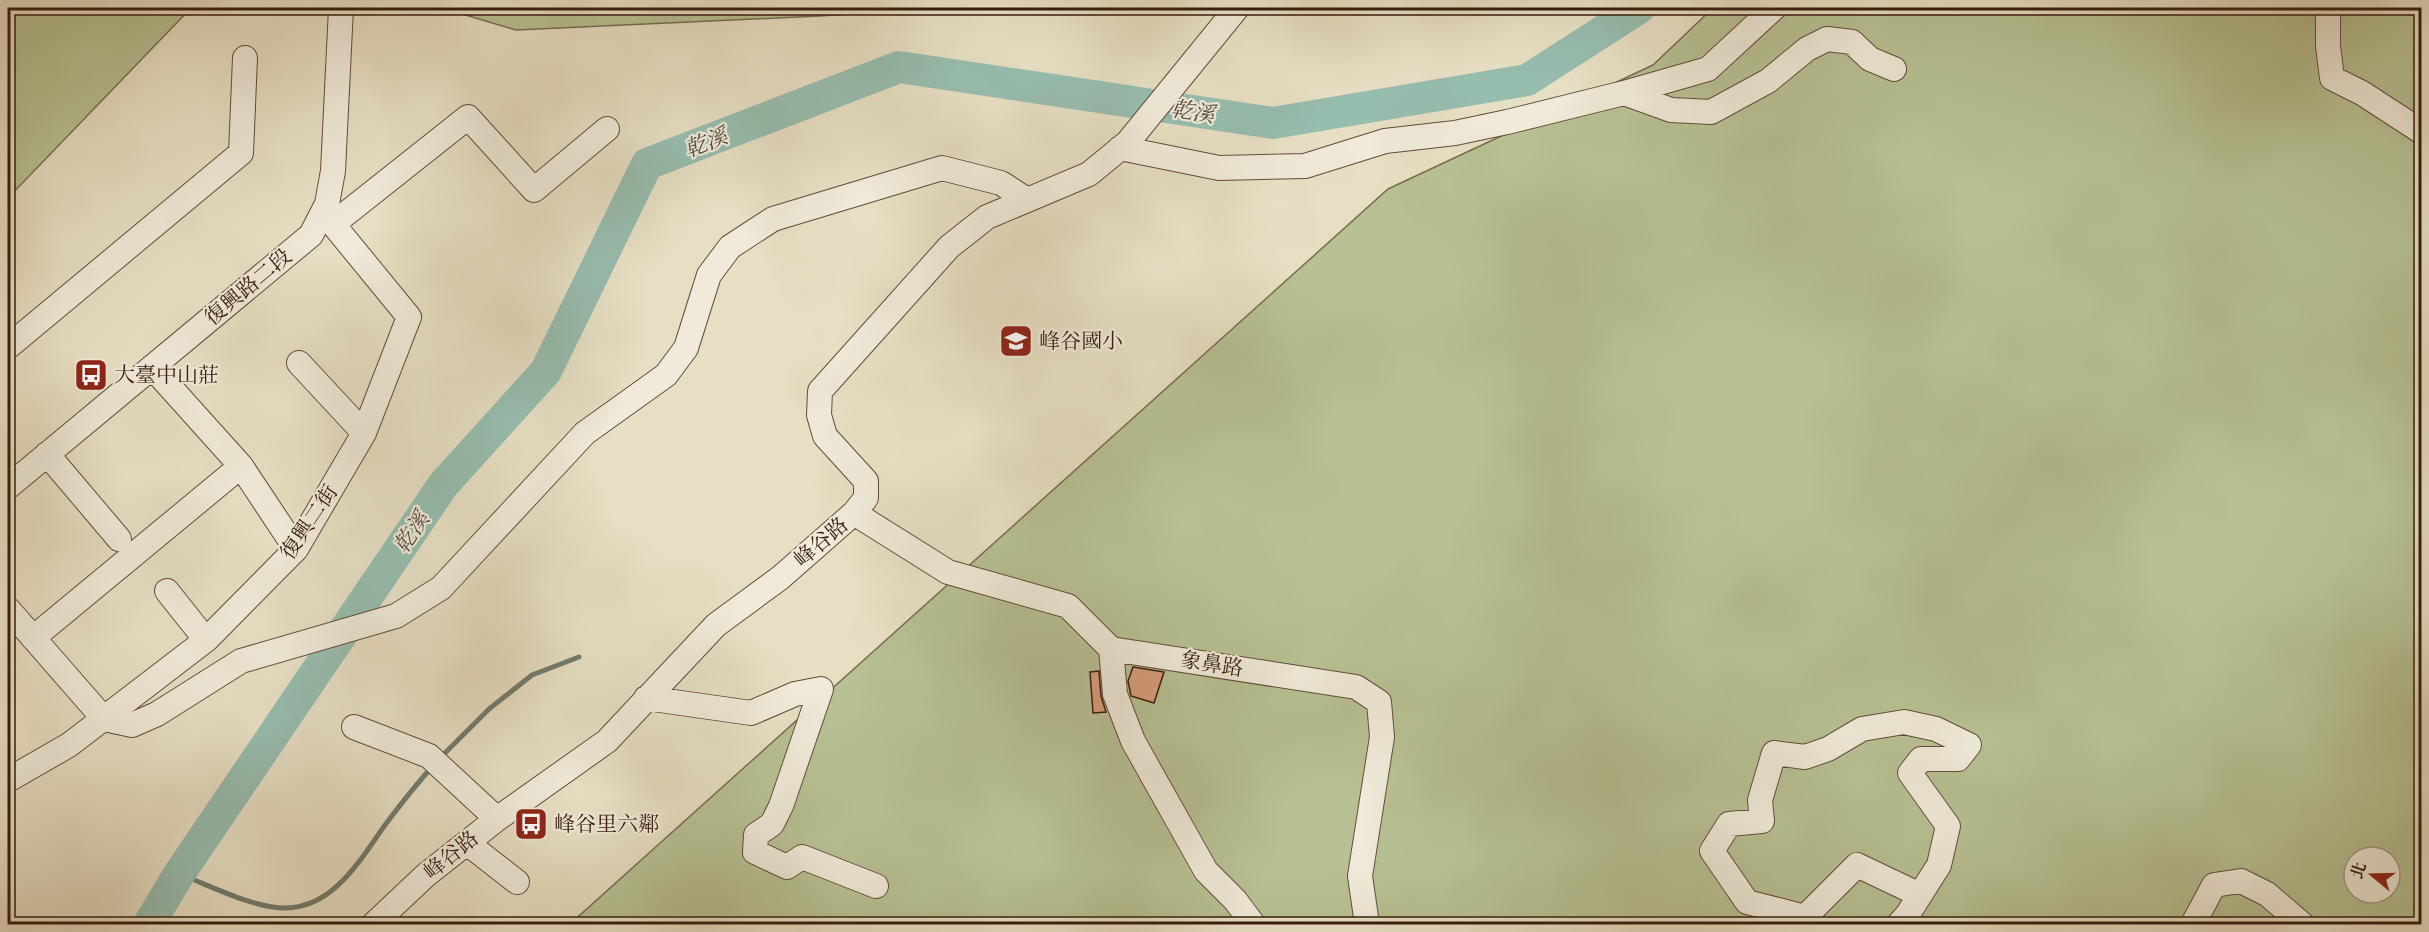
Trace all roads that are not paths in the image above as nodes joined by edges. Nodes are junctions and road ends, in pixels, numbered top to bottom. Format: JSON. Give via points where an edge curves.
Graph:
{"nodes":[{"id":1,"x":341,"y":8,"type":"edge"},
{"id":2,"x":1774,"y":8,"type":"edge"},
{"id":3,"x":2328,"y":8,"type":"edge"},
{"id":4,"x":1234,"y":11,"type":"edge"},
{"id":5,"x":245,"y":57,"type":"dead end"},
{"id":6,"x":1894,"y":69,"type":"dead end"},
{"id":7,"x":1624,"y":93,"type":"junction"},
{"id":8,"x":607,"y":129,"type":"dead end"},
{"id":9,"x":2421,"y":132,"type":"edge"},
{"id":10,"x":1124,"y":145,"type":"junction"},
{"id":11,"x":1027,"y":200,"type":"junction"},
{"id":12,"x":328,"y":218,"type":"junction"},
{"id":13,"x":8,"y":347,"type":"edge"},
{"id":14,"x":298,"y":363,"type":"dead end"},
{"id":15,"x":152,"y":367,"type":"junction"},
{"id":16,"x":364,"y":433,"type":"junction"},
{"id":17,"x":47,"y":454,"type":"junction"},
{"id":18,"x":241,"y":466,"type":"junction"},
{"id":19,"x":8,"y":487,"type":"edge"},
{"id":20,"x":854,"y":513,"type":"junction"},
{"id":21,"x":119,"y":539,"type":"dead end"},
{"id":22,"x":296,"y":549,"type":"junction"},
{"id":23,"x":167,"y":591,"type":"dead end"},
{"id":24,"x":8,"y":609,"type":"edge"},
{"id":25,"x":33,"y":638,"type":"junction"},
{"id":26,"x":206,"y":640,"type":"junction"},
{"id":27,"x":1111,"y":649,"type":"junction"},
{"id":28,"x":646,"y":698,"type":"junction"},
{"id":29,"x":104,"y":719,"type":"junction"},
{"id":30,"x":354,"y":726,"type":"dead end"},
{"id":31,"x":8,"y":780,"type":"edge"},
{"id":32,"x":497,"y":819,"type":"junction"},
{"id":33,"x":466,"y":843,"type":"junction"},
{"id":34,"x":517,"y":882,"type":"dead end"},
{"id":35,"x":876,"y":886,"type":"dead end"},
{"id":36,"x":1920,"y":895,"type":"junction"},
{"id":37,"x":374,"y":924,"type":"edge"},
{"id":38,"x":1253,"y":924,"type":"edge"},
{"id":39,"x":1367,"y":924,"type":"edge"},
{"id":40,"x":1899,"y":924,"type":"edge"},
{"id":41,"x":2193,"y":924,"type":"edge"},
{"id":42,"x":2302,"y":924,"type":"edge"}],
"edges":[{"from":1,"to":12,"type":"street","name":"復興路二段"},
{"from":2,"to":7,"type":"street","via":[[1708,69]]},
{"from":3,"to":9,"type":"street","via":[[2332,78]]},
{"from":4,"to":10,"type":"street","name":"峰谷路"},
{"from":5,"to":13,"type":"street","via":[[241,153]]},
{"from":6,"to":7,"type":"street","via":[[1870,59],[1852,42],[1827,39],[1807,49],[1768,81],[1711,112],[1671,110]]},
{"from":7,"to":10,"type":"street","via":[[1465,131],[1385,141],[1305,166],[1219,168]]},
{"from":8,"to":12,"type":"street","via":[[534,190],[468,117]]},
{"from":10,"to":11,"type":"street","name":"峰谷路","via":[[1089,174]]},
{"from":11,"to":20,"type":"street","name":"峰谷路","via":[[987,217],[949,248],[820,391],[819,415],[825,436],[866,481],[866,498]]},
{"from":11,"to":29,"type":"street","via":[[1001,183],[942,168],[773,219],[730,246],[709,275],[686,348],[666,375],[585,433],[441,588],[396,615],[241,661],[157,714],[132,725]]},
{"from":12,"to":15,"type":"street","name":"復興路二段"},
{"from":12,"to":16,"type":"street","name":"復興二街","via":[[409,317]]},
{"from":14,"to":16,"type":"street"},
{"from":15,"to":17,"type":"street","name":"復興路二段"},
{"from":15,"to":18,"type":"street"},
{"from":16,"to":22,"type":"street","name":"復興二街"},
{"from":17,"to":19,"type":"street","name":"復興路二段"},
{"from":17,"to":21,"type":"street"},
{"from":18,"to":22,"type":"street"},
{"from":18,"to":25,"type":"street"},
{"from":20,"to":27,"type":"street","via":[[948,572],[1068,606]]},
{"from":20,"to":28,"type":"street","name":"峰谷路","via":[[780,578],[716,625]]},
{"from":22,"to":26,"type":"street","name":"復興二街"},
{"from":23,"to":26,"type":"street"},
{"from":24,"to":25,"type":"street"},
{"from":25,"to":29,"type":"street"},
{"from":26,"to":29,"type":"street","name":"復興二街"},
{"from":27,"to":38,"type":"street","via":[[1116,694],[1133,741],[1206,871]]},
{"from":27,"to":39,"type":"street","name":"象鼻路","via":[[1356,687],[1379,702],[1382,737],[1360,876]]},
{"from":28,"to":32,"type":"street","name":"峰谷路","via":[[607,741]]},
{"from":28,"to":35,"type":"street","via":[[750,713],[795,694],[821,689],[781,806],[772,824],[756,835],[755,852],[787,867],[802,857]]},
{"from":29,"to":31,"type":"street","name":"復興二街","via":[[69,745]]},
{"from":30,"to":32,"type":"street","via":[[437,763]]},
{"from":32,"to":33,"type":"street","name":"峰谷路"},
{"from":33,"to":34,"type":"street"},
{"from":33,"to":37,"type":"street","name":"峰谷路"},
{"from":36,"to":36,"type":"street","via":[[1939,865],[1948,826],[1910,773],[1921,759],[1958,759],[1969,745],[1936,729],[1904,722],[1862,729],[1805,757],[1774,753],[1760,800],[1762,821],[1728,824],[1712,850],[1747,902],[1805,917],[1857,865]]},
{"from":36,"to":40,"type":"street"},
{"from":41,"to":42,"type":"street","via":[[2214,885],[2241,881],[2267,894]]}]}
